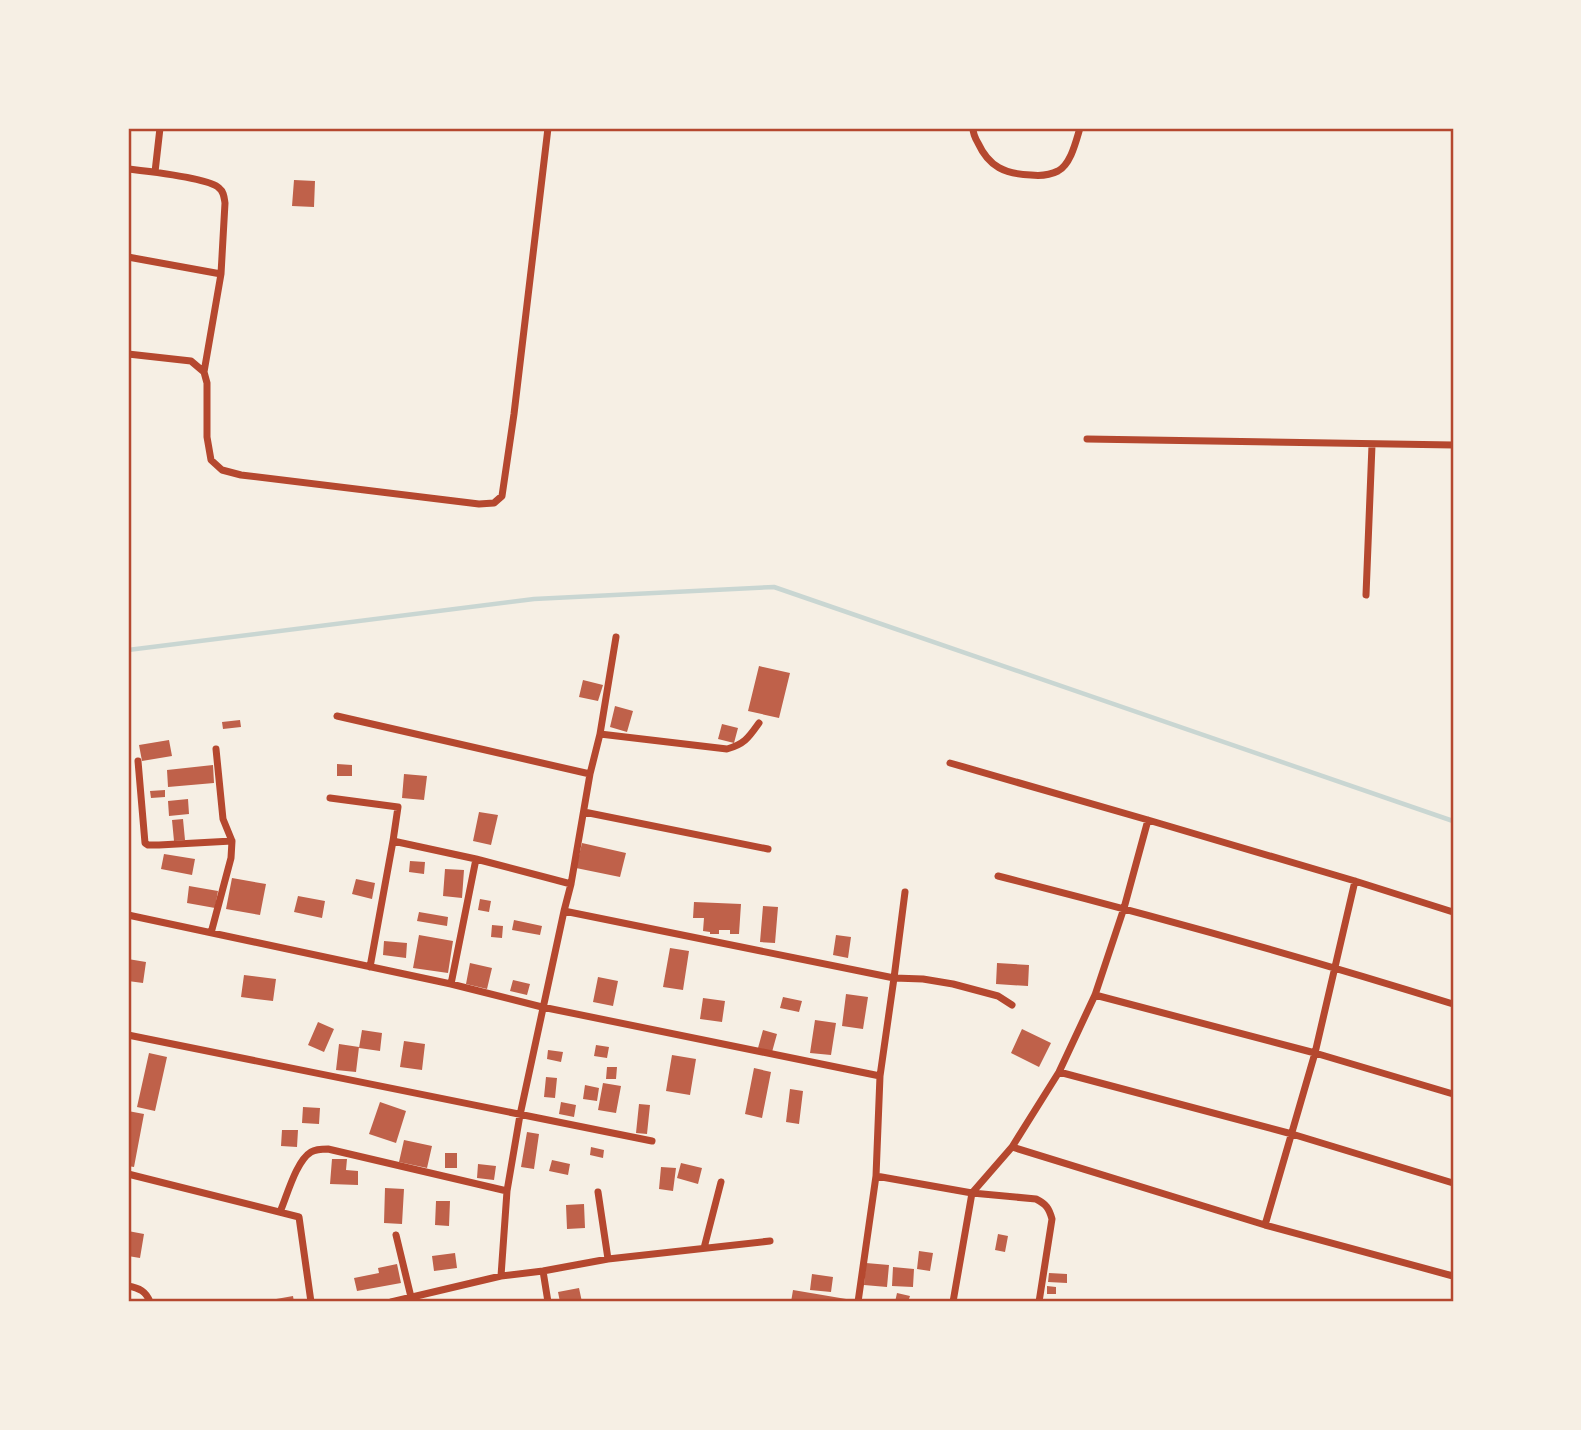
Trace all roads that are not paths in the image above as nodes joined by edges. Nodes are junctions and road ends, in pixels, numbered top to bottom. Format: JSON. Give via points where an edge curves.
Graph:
{"nodes":[{"id":1,"x":160,"y":128,"type":"edge"},
{"id":2,"x":548,"y":128,"type":"edge"},
{"id":3,"x":973,"y":128,"type":"edge"},
{"id":4,"x":1080,"y":128,"type":"edge"},
{"id":5,"x":128,"y":169,"type":"edge"},
{"id":6,"x":155,"y":172,"type":"junction"},
{"id":7,"x":128,"y":257,"type":"edge"},
{"id":8,"x":221,"y":274,"type":"junction"},
{"id":9,"x":128,"y":354,"type":"edge"},
{"id":10,"x":204,"y":372,"type":"junction"},
{"id":11,"x":1087,"y":439,"type":"dead end"},
{"id":12,"x":1372,"y":445,"type":"junction"},
{"id":13,"x":1453,"y":445,"type":"edge"},
{"id":14,"x":1366,"y":595,"type":"dead end"},
{"id":15,"x":616,"y":636,"type":"dead end"},
{"id":16,"x":337,"y":716,"type":"dead end"},
{"id":17,"x":760,"y":723,"type":"dead end"},
{"id":18,"x":600,"y":734,"type":"junction"},
{"id":19,"x":216,"y":749,"type":"dead end"},
{"id":20,"x":138,"y":761,"type":"dead end"},
{"id":21,"x":950,"y":763,"type":"dead end"},
{"id":22,"x":590,"y":774,"type":"junction"},
{"id":23,"x":330,"y":798,"type":"dead end"},
{"id":24,"x":584,"y":812,"type":"junction"},
{"id":25,"x":1148,"y":820,"type":"junction"},
{"id":26,"x":232,"y":841,"type":"junction"},
{"id":27,"x":393,"y":841,"type":"junction"},
{"id":28,"x":768,"y":849,"type":"dead end"},
{"id":29,"x":475,"y":859,"type":"junction"},
{"id":30,"x":998,"y":876,"type":"dead end"},
{"id":31,"x":1356,"y":881,"type":"junction"},
{"id":32,"x":571,"y":884,"type":"junction"},
{"id":33,"x":905,"y":892,"type":"dead end"},
{"id":34,"x":1124,"y":908,"type":"junction"},
{"id":35,"x":564,"y":912,"type":"junction"},
{"id":36,"x":1453,"y":912,"type":"edge"},
{"id":37,"x":128,"y":915,"type":"edge"},
{"id":38,"x":211,"y":933,"type":"junction"},
{"id":39,"x":370,"y":967,"type":"junction"},
{"id":40,"x":1336,"y":968,"type":"junction"},
{"id":41,"x":894,"y":978,"type":"junction"},
{"id":42,"x":451,"y":984,"type":"junction"},
{"id":43,"x":1095,"y":995,"type":"junction"},
{"id":44,"x":1453,"y":1004,"type":"edge"},
{"id":45,"x":1012,"y":1005,"type":"dead end"},
{"id":46,"x":542,"y":1007,"type":"junction"},
{"id":47,"x":128,"y":1035,"type":"edge"},
{"id":48,"x":1315,"y":1053,"type":"junction"},
{"id":49,"x":1059,"y":1072,"type":"junction"},
{"id":50,"x":880,"y":1076,"type":"junction"},
{"id":51,"x":1453,"y":1094,"type":"edge"},
{"id":52,"x":520,"y":1115,"type":"junction"},
{"id":53,"x":1292,"y":1134,"type":"junction"},
{"id":54,"x":652,"y":1142,"type":"dead end"},
{"id":55,"x":1012,"y":1147,"type":"junction"},
{"id":56,"x":128,"y":1174,"type":"edge"},
{"id":57,"x":876,"y":1175,"type":"junction"},
{"id":58,"x":721,"y":1182,"type":"dead end"},
{"id":59,"x":1453,"y":1183,"type":"edge"},
{"id":60,"x":507,"y":1191,"type":"junction"},
{"id":61,"x":598,"y":1192,"type":"dead end"},
{"id":62,"x":972,"y":1193,"type":"junction"},
{"id":63,"x":280,"y":1212,"type":"junction"},
{"id":64,"x":1265,"y":1225,"type":"junction"},
{"id":65,"x":396,"y":1235,"type":"dead end"},
{"id":66,"x":771,"y":1241,"type":"dead end"},
{"id":67,"x":704,"y":1248,"type":"junction"},
{"id":68,"x":608,"y":1259,"type":"junction"},
{"id":69,"x":543,"y":1271,"type":"junction"},
{"id":70,"x":501,"y":1276,"type":"junction"},
{"id":71,"x":1453,"y":1276,"type":"edge"},
{"id":72,"x":128,"y":1286,"type":"edge"},
{"id":73,"x":411,"y":1297,"type":"junction"},
{"id":74,"x":150,"y":1302,"type":"edge"},
{"id":75,"x":311,"y":1302,"type":"edge"},
{"id":76,"x":391,"y":1302,"type":"edge"},
{"id":77,"x":548,"y":1302,"type":"edge"},
{"id":78,"x":858,"y":1302,"type":"edge"},
{"id":79,"x":953,"y":1302,"type":"edge"},
{"id":80,"x":1039,"y":1302,"type":"edge"}],
"edges":[{"from":1,"to":6,"type":"street"},
{"from":2,"to":10,"type":"street","via":[[514,414],[502,496],[494,503],[222,470],[211,460]]},
{"from":3,"to":4,"type":"street","via":[[984,155],[998,168],[1042,176],[1060,170],[1073,152]]},
{"from":5,"to":6,"type":"street"},
{"from":6,"to":8,"type":"street","via":[[209,182],[224,194]]},
{"from":7,"to":8,"type":"street"},
{"from":8,"to":10,"type":"street"},
{"from":9,"to":10,"type":"street","via":[[191,361]]},
{"from":11,"to":12,"type":"street"},
{"from":12,"to":13,"type":"street"},
{"from":12,"to":14,"type":"street"},
{"from":15,"to":18,"type":"street"},
{"from":16,"to":22,"type":"street"},
{"from":17,"to":18,"type":"street","via":[[746,741],[727,749]]},
{"from":18,"to":22,"type":"street"},
{"from":19,"to":26,"type":"street","via":[[223,819]]},
{"from":20,"to":26,"type":"street","via":[[145,843]]},
{"from":21,"to":25,"type":"street"},
{"from":22,"to":24,"type":"street"},
{"from":23,"to":27,"type":"street","via":[[398,807]]},
{"from":24,"to":28,"type":"street"},
{"from":24,"to":32,"type":"street"},
{"from":25,"to":31,"type":"street"},
{"from":25,"to":34,"type":"street"},
{"from":26,"to":38,"type":"street"},
{"from":27,"to":29,"type":"street"},
{"from":27,"to":39,"type":"street"},
{"from":29,"to":32,"type":"street"},
{"from":29,"to":42,"type":"street"},
{"from":30,"to":34,"type":"street"},
{"from":31,"to":36,"type":"street"},
{"from":31,"to":40,"type":"street"},
{"from":32,"to":35,"type":"street"},
{"from":33,"to":41,"type":"street"},
{"from":34,"to":40,"type":"street"},
{"from":34,"to":43,"type":"street"},
{"from":35,"to":41,"type":"street"},
{"from":35,"to":46,"type":"street"},
{"from":37,"to":38,"type":"street"},
{"from":38,"to":39,"type":"street"},
{"from":39,"to":42,"type":"street"},
{"from":40,"to":44,"type":"street"},
{"from":40,"to":48,"type":"street"},
{"from":41,"to":45,"type":"street","via":[[953,984],[998,996]]},
{"from":41,"to":50,"type":"street"},
{"from":42,"to":46,"type":"street"},
{"from":43,"to":48,"type":"street"},
{"from":43,"to":49,"type":"street"},
{"from":46,"to":50,"type":"street"},
{"from":46,"to":52,"type":"street"},
{"from":47,"to":52,"type":"street"},
{"from":48,"to":51,"type":"street"},
{"from":48,"to":53,"type":"street"},
{"from":49,"to":53,"type":"street"},
{"from":49,"to":55,"type":"street"},
{"from":50,"to":57,"type":"street"},
{"from":52,"to":54,"type":"street"},
{"from":52,"to":60,"type":"street"},
{"from":53,"to":59,"type":"street"},
{"from":53,"to":64,"type":"street"},
{"from":55,"to":62,"type":"street"},
{"from":55,"to":64,"type":"street"},
{"from":56,"to":63,"type":"street"},
{"from":57,"to":62,"type":"street"},
{"from":57,"to":78,"type":"street"},
{"from":58,"to":67,"type":"street"},
{"from":60,"to":63,"type":"street","via":[[319,1149],[301,1162]]},
{"from":60,"to":70,"type":"street"},
{"from":61,"to":68,"type":"street"},
{"from":62,"to":79,"type":"street"},
{"from":62,"to":80,"type":"street","via":[[1035,1199],[1050,1210]]},
{"from":63,"to":75,"type":"street","via":[[299,1217]]},
{"from":64,"to":71,"type":"street"},
{"from":65,"to":73,"type":"street"},
{"from":66,"to":67,"type":"street"},
{"from":67,"to":68,"type":"street"},
{"from":68,"to":69,"type":"street"},
{"from":69,"to":70,"type":"street"},
{"from":69,"to":77,"type":"street"},
{"from":70,"to":73,"type":"street"},
{"from":72,"to":74,"type":"street","via":[[146,1293]]},
{"from":73,"to":76,"type":"street"}]}
